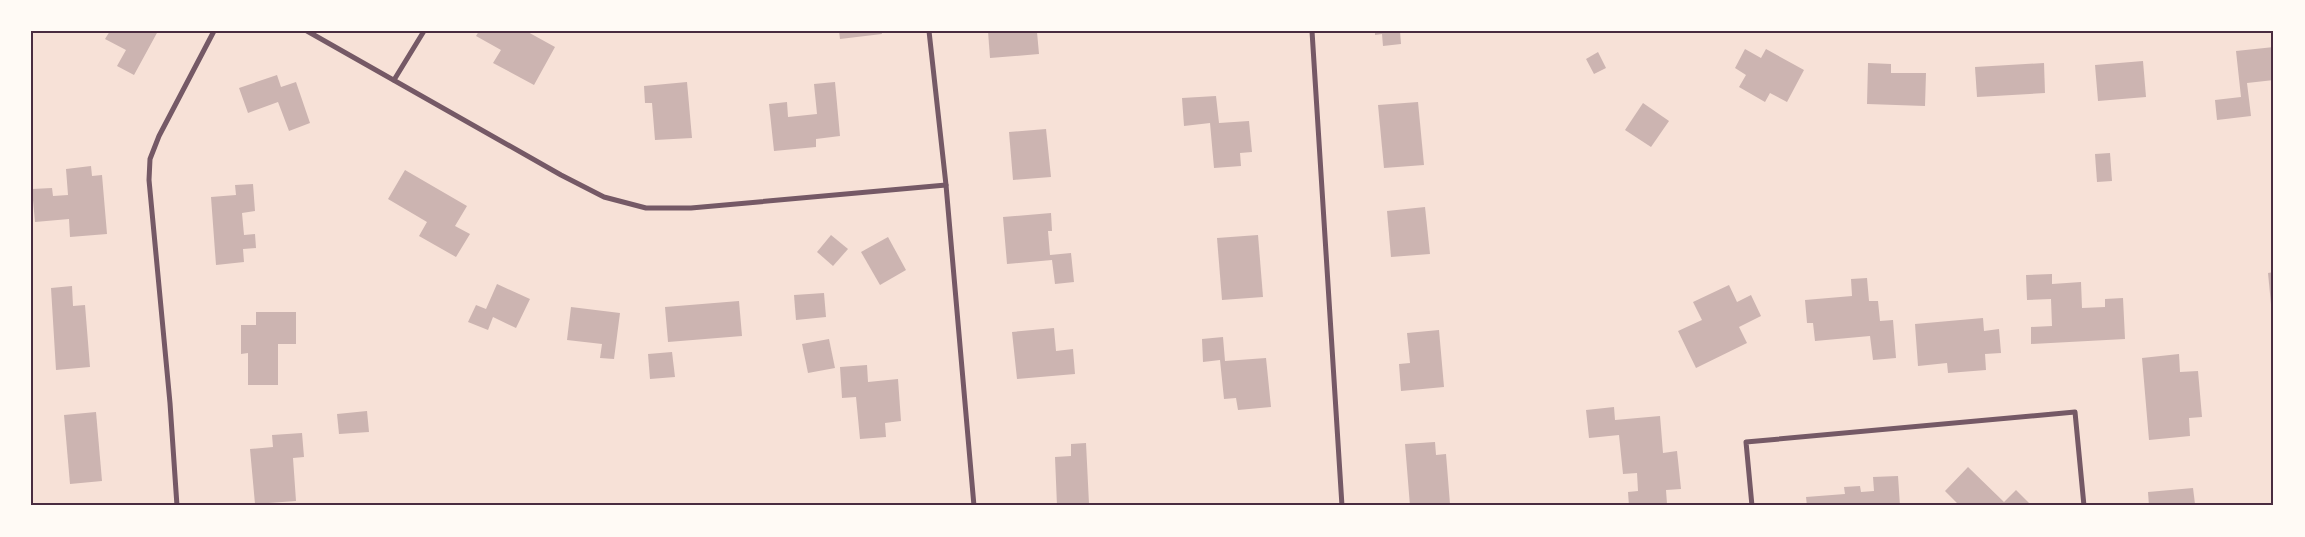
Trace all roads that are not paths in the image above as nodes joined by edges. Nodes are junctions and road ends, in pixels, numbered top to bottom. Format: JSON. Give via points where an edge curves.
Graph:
{"nodes":[{"id":1,"x":214,"y":31,"type":"edge"},
{"id":2,"x":307,"y":31,"type":"edge"},
{"id":3,"x":424,"y":31,"type":"edge"},
{"id":4,"x":929,"y":31,"type":"edge"},
{"id":5,"x":1312,"y":31,"type":"edge"},
{"id":6,"x":394,"y":80,"type":"junction"},
{"id":7,"x":946,"y":185,"type":"junction"},
{"id":8,"x":177,"y":506,"type":"edge"},
{"id":9,"x":974,"y":506,"type":"edge"},
{"id":10,"x":1342,"y":506,"type":"edge"},
{"id":11,"x":1752,"y":506,"type":"edge"},
{"id":12,"x":2084,"y":506,"type":"edge"}],
"edges":[{"from":1,"to":8,"type":"street","via":[[150,159],[149,180],[170,394]]},
{"from":2,"to":6,"type":"street"},
{"from":3,"to":6,"type":"street"},
{"from":4,"to":7,"type":"street"},
{"from":5,"to":10,"type":"street"},
{"from":6,"to":7,"type":"street","via":[[604,197],[646,208],[691,208]]},
{"from":7,"to":9,"type":"street"},
{"from":11,"to":12,"type":"street","via":[[1746,442],[2076,412]]}]}
